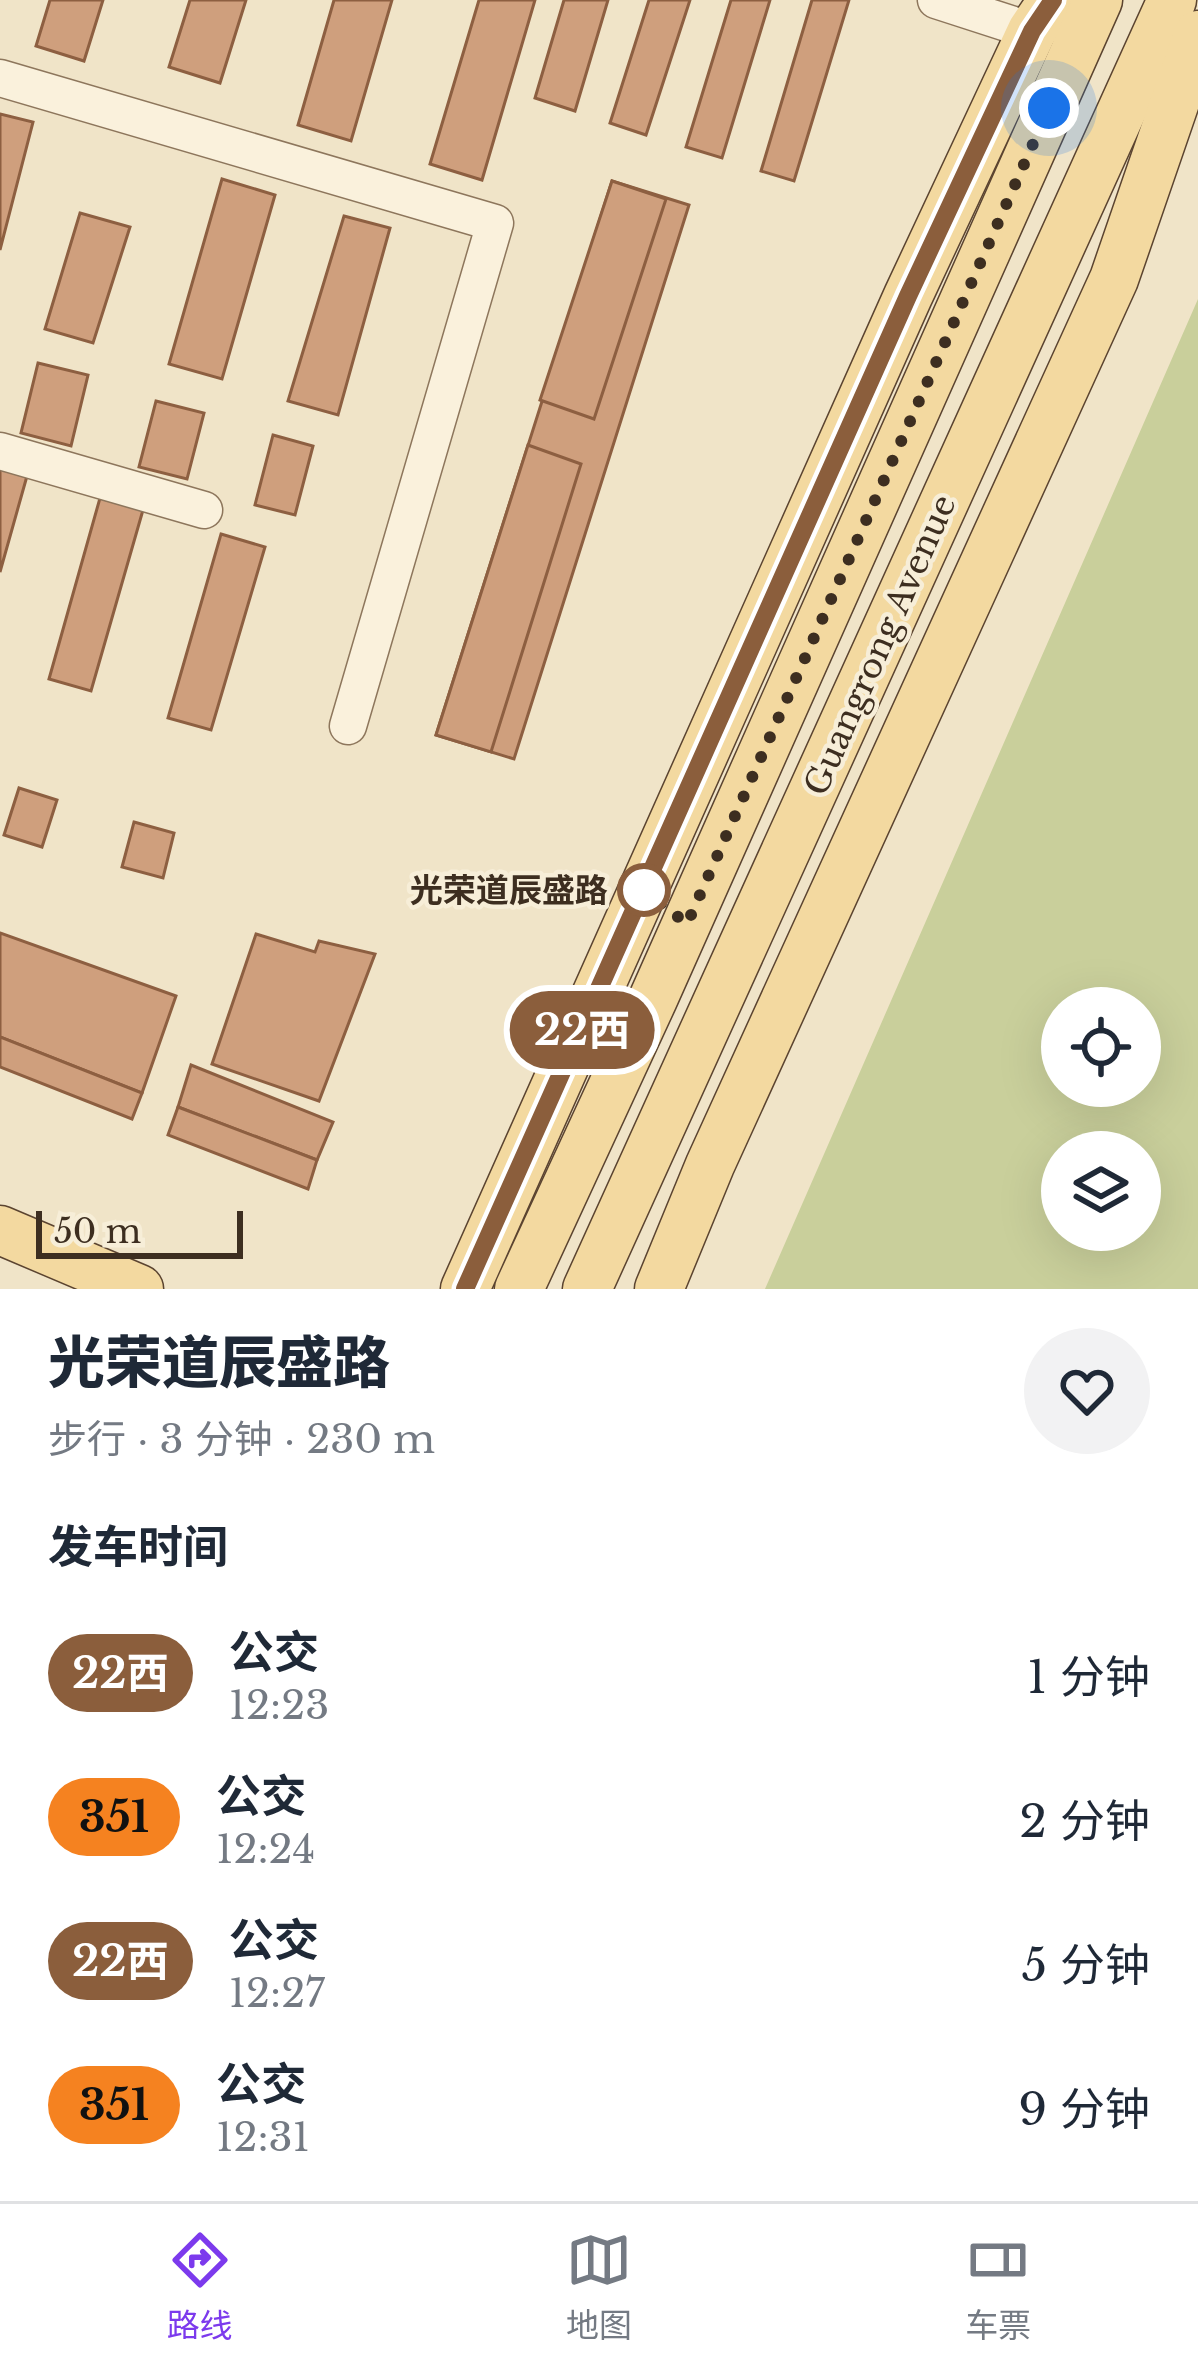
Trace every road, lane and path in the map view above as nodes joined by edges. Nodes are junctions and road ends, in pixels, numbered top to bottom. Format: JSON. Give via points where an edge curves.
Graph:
{"nodes":[{"id":1,"x":940,"y":0,"type":"edge"},
{"id":2,"x":1098,"y":0,"type":"edge"},
{"id":3,"x":1172,"y":0,"type":"edge"},
{"id":4,"x":1043,"y":15,"type":"edge"},
{"id":5,"x":1198,"y":35,"type":"edge"},
{"id":6,"x":0,"y":78,"type":"edge"},
{"id":7,"x":0,"y":451,"type":"edge"},
{"id":8,"x":204,"y":510,"type":"dead end"},
{"id":9,"x":348,"y":726,"type":"dead end"},
{"id":10,"x":0,"y":1230,"type":"edge"},
{"id":11,"x":139,"y":1289,"type":"edge"},
{"id":12,"x":465,"y":1289,"type":"edge"},
{"id":13,"x":519,"y":1289,"type":"edge"},
{"id":14,"x":586,"y":1289,"type":"edge"},
{"id":15,"x":658,"y":1289,"type":"edge"}],
"edges":[{"from":1,"to":4,"type":"street"},
{"from":2,"to":13,"type":"main road","name":"Guangrong Avenue"},
{"from":3,"to":14,"type":"main road","name":"Guangrong Avenue"},
{"from":4,"to":12,"type":"main road","via":[[898,317]]},
{"from":5,"to":15,"type":"main road","via":[[1114,279]]},
{"from":6,"to":9,"type":"street","via":[[495,223]]},
{"from":7,"to":8,"type":"street"},
{"from":10,"to":11,"type":"main road"}]}
